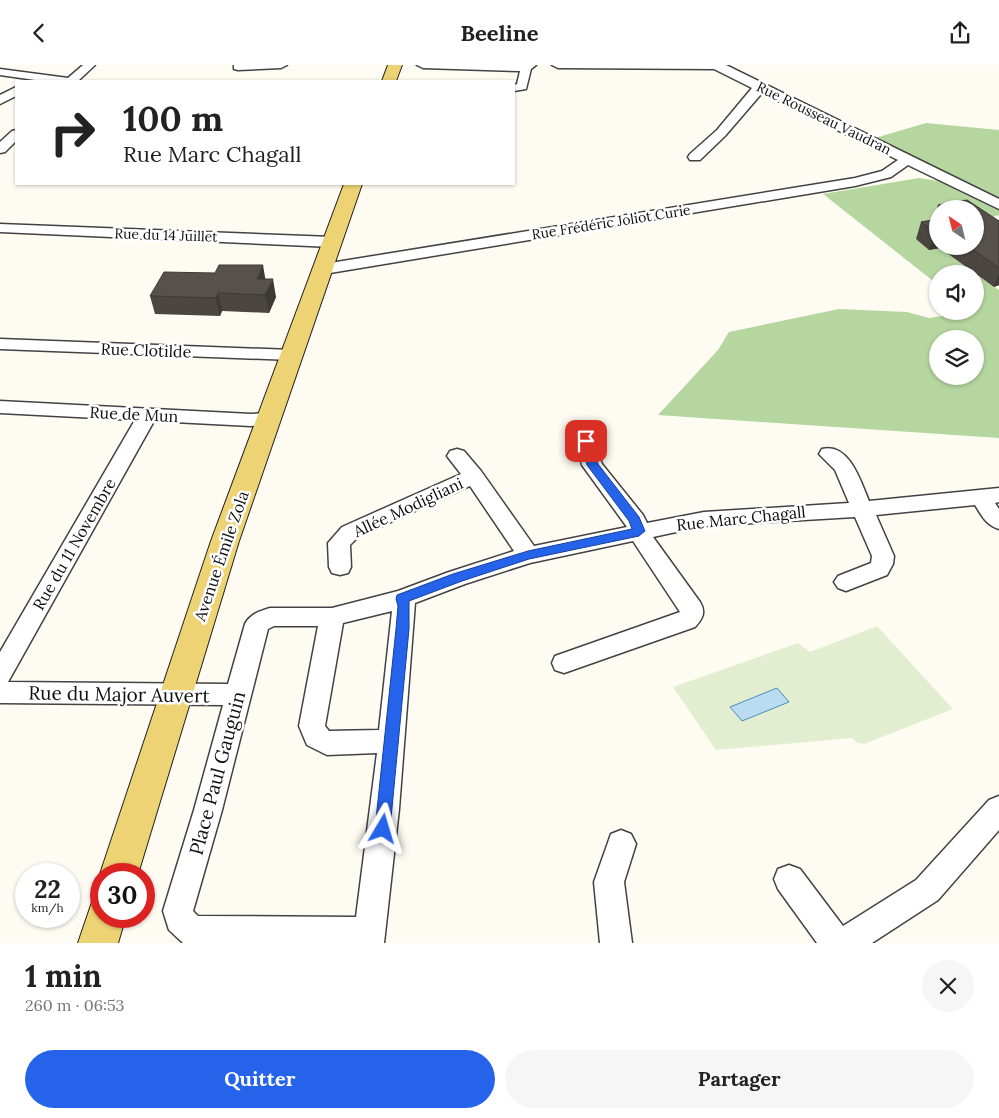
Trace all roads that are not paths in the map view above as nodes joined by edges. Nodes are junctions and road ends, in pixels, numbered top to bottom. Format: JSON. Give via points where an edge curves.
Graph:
{"nodes":[{"id":1,"x":89,"y":65,"type":"edge"},
{"id":2,"x":281,"y":65,"type":"edge"},
{"id":3,"x":395,"y":65,"type":"edge"},
{"id":4,"x":423,"y":65,"type":"edge"},
{"id":5,"x":558,"y":65,"type":"edge"},
{"id":6,"x":717,"y":65,"type":"edge"},
{"id":7,"x":528,"y":66,"type":"edge"},
{"id":8,"x":238,"y":67,"type":"dead end"},
{"id":9,"x":0,"y":72,"type":"edge"},
{"id":10,"x":38,"y":80,"type":"edge"},
{"id":11,"x":73,"y":80,"type":"edge"},
{"id":12,"x":389,"y":80,"type":"edge"},
{"id":13,"x":515,"y":88,"type":"edge"},
{"id":14,"x":763,"y":89,"type":"junction"},
{"id":15,"x":15,"y":92,"type":"edge"},
{"id":16,"x":0,"y":100,"type":"edge"},
{"id":17,"x":696,"y":157,"type":"dead end"},
{"id":18,"x":901,"y":163,"type":"junction"},
{"id":19,"x":353,"y":185,"type":"edge"},
{"id":20,"x":999,"y":205,"type":"edge"},
{"id":21,"x":0,"y":229,"type":"edge"},
{"id":22,"x":332,"y":242,"type":"junction"},
{"id":23,"x":324,"y":269,"type":"junction"},
{"id":24,"x":0,"y":344,"type":"edge"},
{"id":25,"x":292,"y":355,"type":"junction"},
{"id":26,"x":6,"y":407,"type":"edge"},
{"id":27,"x":148,"y":414,"type":"junction"},
{"id":28,"x":269,"y":419,"type":"junction"},
{"id":29,"x":0,"y":423,"type":"edge"},
{"id":30,"x":586,"y":441,"type":"dead end"},
{"id":31,"x":829,"y":454,"type":"dead end"},
{"id":32,"x":457,"y":456,"type":"dead end"},
{"id":33,"x":474,"y":476,"type":"junction"},
{"id":34,"x":990,"y":496,"type":"edge"},
{"id":35,"x":863,"y":509,"type":"junction"},
{"id":36,"x":999,"y":521,"type":"edge"},
{"id":37,"x":639,"y":531,"type":"junction"},
{"id":38,"x":528,"y":555,"type":"junction"},
{"id":39,"x":340,"y":567,"type":"dead end"},
{"id":40,"x":846,"y":582,"type":"dead end"},
{"id":41,"x":402,"y":599,"type":"junction"},
{"id":42,"x":270,"y":617,"type":"joint"},
{"id":43,"x":332,"y":617,"type":"junction"},
{"id":44,"x":564,"y":663,"type":"dead end"},
{"id":45,"x":0,"y":673,"type":"edge"},
{"id":46,"x":0,"y":692,"type":"edge"},
{"id":47,"x":176,"y":694,"type":"junction"},
{"id":48,"x":238,"y":695,"type":"junction"},
{"id":49,"x":390,"y":741,"type":"junction"},
{"id":50,"x":999,"y":809,"type":"edge"},
{"id":51,"x":621,"y":845,"type":"dead end"},
{"id":52,"x":123,"y":863,"type":"edge"},
{"id":53,"x":789,"y":879,"type":"dead end"},
{"id":54,"x":102,"y":928,"type":"edge"},
{"id":55,"x":368,"y":938,"type":"edge"},
{"id":56,"x":98,"y":943,"type":"edge"},
{"id":57,"x":616,"y":943,"type":"edge"},
{"id":58,"x":836,"y":943,"type":"edge"},
{"id":59,"x":844,"y":943,"type":"edge"}],
"edges":[{"from":1,"to":11,"type":"street"},
{"from":2,"to":8,"type":"street"},
{"from":3,"to":12,"type":"main road"},
{"from":4,"to":7,"type":"street"},
{"from":5,"to":6,"type":"street"},
{"from":6,"to":14,"type":"street","name":"Rue Rousseau Vaudran"},
{"from":7,"to":13,"type":"street","via":[[522,87]]},
{"from":9,"to":10,"type":"street"},
{"from":14,"to":17,"type":"street","via":[[755,91],[721,133]]},
{"from":14,"to":18,"type":"street","name":"Rue Rousseau Vaudran"},
{"from":15,"to":16,"type":"street"},
{"from":18,"to":20,"type":"street","name":"Rue Frédéric Joliot Curie","via":[[933,172]]},
{"from":18,"to":23,"type":"street","name":"Rue Frédéric Joliot Curie","via":[[876,177],[838,185]]},
{"from":19,"to":22,"type":"main road","name":"Avenue Émile Zola"},
{"from":21,"to":22,"type":"street","name":"Rue du 14 Juillet"},
{"from":22,"to":23,"type":"main road","name":"Avenue Émile Zola"},
{"from":23,"to":25,"type":"main road","name":"Avenue Émile Zola"},
{"from":24,"to":25,"type":"street","name":"Rue Clotilde"},
{"from":25,"to":28,"type":"main road","name":"Avenue Émile Zola"},
{"from":26,"to":27,"type":"street","name":"Rue de Mun"},
{"from":26,"to":29,"type":"street"},
{"from":27,"to":28,"type":"street","name":"Rue de Mun"},
{"from":27,"to":45,"type":"street","name":"Rue du 11 Novembre"},
{"from":28,"to":47,"type":"main road","name":"Avenue Émile Zola","via":[[225,541]]},
{"from":30,"to":37,"type":"street","via":[[592,465],[635,520]]},
{"from":31,"to":35,"type":"street","via":[[844,467]]},
{"from":32,"to":33,"type":"street"},
{"from":33,"to":38,"type":"street"},
{"from":33,"to":39,"type":"street","name":"Allée Modigliani","via":[[350,532],[339,543]]},
{"from":34,"to":35,"type":"street","name":"Rue Marc Chagall"},
{"from":34,"to":36,"type":"street","via":[[992,515]]},
{"from":35,"to":37,"type":"street","name":"Rue Marc Chagall","via":[[704,519]]},
{"from":35,"to":40,"type":"street","via":[[883,556],[882,564],[878,569]]},
{"from":37,"to":38,"type":"street","name":"Rue Marc Chagall"},
{"from":37,"to":44,"type":"street","via":[[692,608],[692,615],[687,620]]},
{"from":38,"to":41,"type":"street","name":"Rue Marc Chagall"},
{"from":41,"to":43,"type":"street","name":"Rue Marc Chagall"},
{"from":41,"to":49,"type":"street","via":[[404,606]]},
{"from":42,"to":43,"type":"street","name":"Rue Marc Chagall"},
{"from":42,"to":48,"type":"street","name":"Place Paul Gauguin","via":[[257,624]]},
{"from":43,"to":49,"type":"street","via":[[313,733],[327,743]]},
{"from":46,"to":47,"type":"street","name":"Rue du Major Auvert"},
{"from":47,"to":48,"type":"street","name":"Rue du Major Auvert"},
{"from":47,"to":52,"type":"main road","name":"Avenue Émile Zola"},
{"from":48,"to":55,"type":"street","name":"Place Paul Gauguin","via":[[178,911],[180,919],[192,931]]},
{"from":49,"to":55,"type":"street","via":[[385,809]]},
{"from":50,"to":59,"type":"street","via":[[928,889]]},
{"from":51,"to":57,"type":"street","via":[[609,882]]},
{"from":53,"to":58,"type":"street"},
{"from":54,"to":56,"type":"main road"}]}
